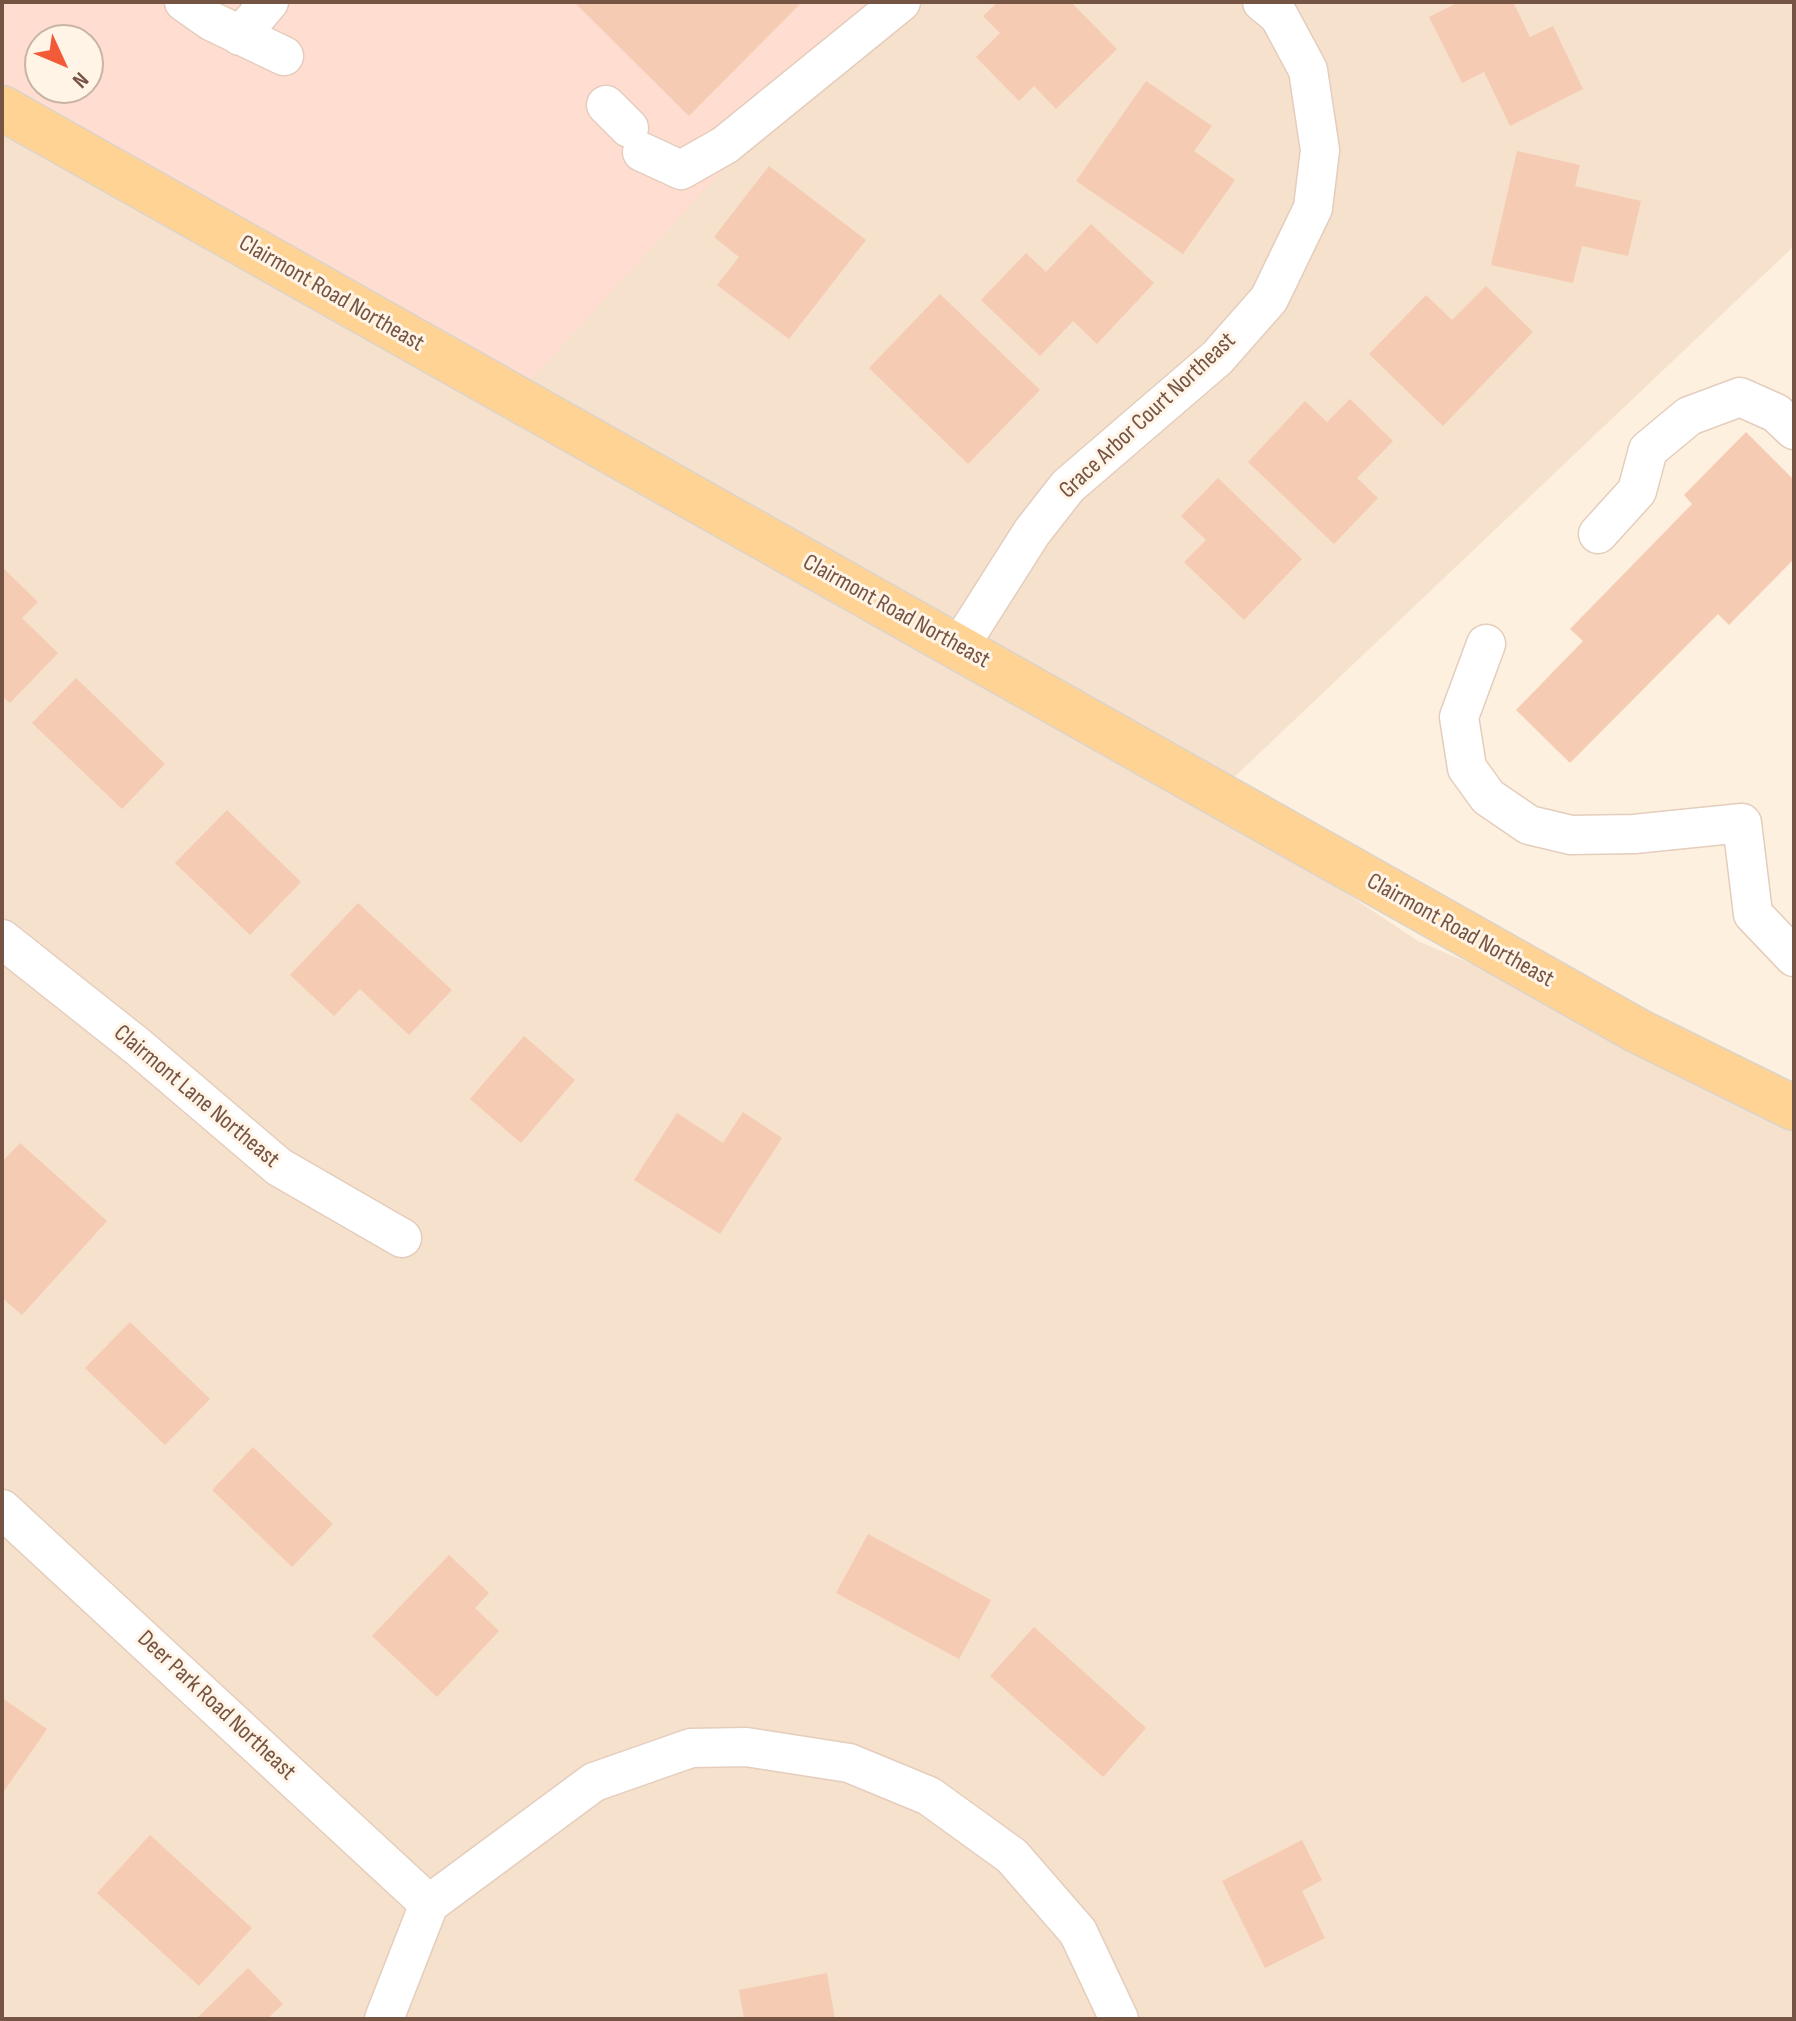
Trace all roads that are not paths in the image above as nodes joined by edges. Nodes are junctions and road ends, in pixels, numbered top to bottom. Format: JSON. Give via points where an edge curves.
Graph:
{"nodes":[{"id":1,"x":184,"y":2,"type":"edge"},
{"id":2,"x":269,"y":2,"type":"edge"},
{"id":3,"x":901,"y":2,"type":"edge"},
{"id":4,"x":1262,"y":2,"type":"edge"},
{"id":5,"x":240,"y":36,"type":"junction"},
{"id":6,"x":284,"y":56,"type":"dead end"},
{"id":7,"x":2,"y":108,"type":"edge"},
{"id":8,"x":626,"y":128,"type":"dead end"},
{"id":9,"x":1794,"y":430,"type":"edge"},
{"id":10,"x":1598,"y":534,"type":"dead end"},
{"id":11,"x":1486,"y":644,"type":"dead end"},
{"id":12,"x":959,"y":647,"type":"junction"},
{"id":13,"x":2,"y":939,"type":"edge"},
{"id":14,"x":1794,"y":957,"type":"edge"},
{"id":15,"x":1792,"y":1103,"type":"edge"},
{"id":16,"x":402,"y":1238,"type":"dead end"},
{"id":17,"x":2,"y":1509,"type":"edge"},
{"id":18,"x":429,"y":1904,"type":"junction"},
{"id":19,"x":384,"y":2019,"type":"edge"},
{"id":20,"x":1119,"y":2019,"type":"edge"}],
"edges":[{"from":1,"to":5,"type":"street"},
{"from":2,"to":5,"type":"street"},
{"from":3,"to":8,"type":"street","via":[[725,145],[681,170]]},
{"from":4,"to":12,"type":"street","name":"Grace Arbor Court Northeast","via":[[1279,16],[1308,70],[1320,150],[1313,208],[1269,299],[1217,358],[1068,486],[1032,532]]},
{"from":5,"to":6,"type":"street"},
{"from":7,"to":12,"type":"main road","name":"Clairmont Road Northeast"},
{"from":9,"to":10,"type":"street","via":[[1776,413],[1740,397],[1689,416],[1648,450],[1637,491]]},
{"from":11,"to":14,"type":"street","via":[[1459,717],[1467,768],[1488,797],[1529,825],[1571,835],[1742,823],[1753,914]]},
{"from":12,"to":15,"type":"main road","name":"Clairmont Road Northeast","via":[[1638,1031]]},
{"from":13,"to":16,"type":"street","name":"Clairmont Lane Northeast","via":[[279,1167]]},
{"from":17,"to":18,"type":"street","name":"Deer Park Road Northeast"},
{"from":18,"to":19,"type":"street"},
{"from":18,"to":20,"type":"street","via":[[594,1782],[691,1748],[746,1747],[849,1763],[929,1796],[1012,1856],[1078,1932]]}]}
